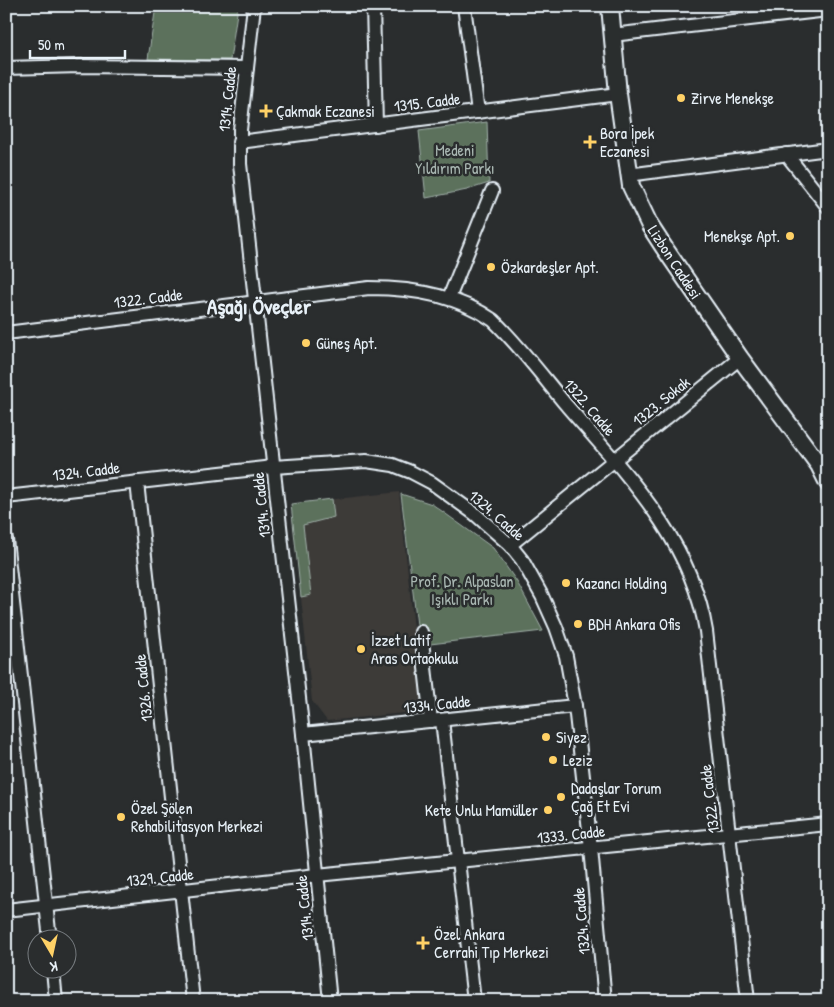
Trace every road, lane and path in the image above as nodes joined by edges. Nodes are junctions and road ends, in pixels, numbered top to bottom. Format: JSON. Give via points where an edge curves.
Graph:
{"nodes":[{"id":1,"x":254,"y":6,"type":"edge"},
{"id":2,"x":373,"y":6,"type":"edge"},
{"id":3,"x":464,"y":6,"type":"edge"},
{"id":4,"x":610,"y":6,"type":"edge"},
{"id":5,"x":828,"y":10,"type":"edge"},
{"id":6,"x":776,"y":11,"type":"edge"},
{"id":7,"x":612,"y":35,"type":"junction"},
{"id":8,"x":6,"y":68,"type":"edge"},
{"id":9,"x":247,"y":68,"type":"junction"},
{"id":10,"x":618,"y":94,"type":"junction"},
{"id":11,"x":478,"y":112,"type":"junction"},
{"id":12,"x":376,"y":125,"type":"junction"},
{"id":13,"x":239,"y":142,"type":"junction"},
{"id":14,"x":828,"y":148,"type":"edge"},
{"id":15,"x":786,"y":154,"type":"junction"},
{"id":16,"x":628,"y":175,"type":"junction"},
{"id":17,"x":492,"y":191,"type":"dead end"},
{"id":18,"x":828,"y":208,"type":"edge"},
{"id":19,"x":449,"y":298,"type":"junction"},
{"id":20,"x":255,"y":301,"type":"junction"},
{"id":21,"x":6,"y":333,"type":"edge"},
{"id":22,"x":740,"y":358,"type":"junction"},
{"id":23,"x":614,"y":460,"type":"junction"},
{"id":24,"x":273,"y":467,"type":"junction"},
{"id":25,"x":138,"y":482,"type":"junction"},
{"id":26,"x":828,"y":482,"type":"edge"},
{"id":27,"x":6,"y":497,"type":"edge"},
{"id":28,"x":6,"y":539,"type":"edge"},
{"id":29,"x":510,"y":545,"type":"junction"},
{"id":30,"x":421,"y":632,"type":"dead end"},
{"id":31,"x":575,"y":706,"type":"junction"},
{"id":32,"x":436,"y":721,"type":"junction"},
{"id":33,"x":303,"y":734,"type":"junction"},
{"id":34,"x":828,"y":824,"type":"edge"},
{"id":35,"x":730,"y":834,"type":"junction"},
{"id":36,"x":591,"y":848,"type":"junction"},
{"id":37,"x":459,"y":861,"type":"junction"},
{"id":38,"x":317,"y":875,"type":"junction"},
{"id":39,"x":180,"y":890,"type":"junction"},
{"id":40,"x":46,"y":906,"type":"junction"},
{"id":41,"x":6,"y":910,"type":"edge"},
{"id":42,"x":49,"y":930,"type":"edge"},
{"id":43,"x":54,"y":980,"type":"edge"},
{"id":44,"x":56,"y":1001,"type":"edge"},
{"id":45,"x":192,"y":1001,"type":"edge"},
{"id":46,"x":330,"y":1001,"type":"edge"},
{"id":47,"x":474,"y":1001,"type":"edge"},
{"id":48,"x":605,"y":1001,"type":"edge"},
{"id":49,"x":748,"y":1001,"type":"edge"}],
"edges":[{"from":1,"to":9,"type":"street","name":"1314. Cadde"},
{"from":2,"to":12,"type":"street"},
{"from":3,"to":11,"type":"street"},
{"from":4,"to":7,"type":"main road","name":"Lizbon Caddesi"},
{"from":5,"to":6,"type":"street"},
{"from":6,"to":7,"type":"street"},
{"from":7,"to":10,"type":"main road","name":"Lizbon Caddesi"},
{"from":8,"to":9,"type":"street"},
{"from":9,"to":13,"type":"street","name":"1314. Cadde"},
{"from":10,"to":11,"type":"street","name":"1315. Cadde"},
{"from":10,"to":16,"type":"main road","name":"Lizbon Caddesi"},
{"from":11,"to":12,"type":"street","name":"1315. Cadde"},
{"from":12,"to":13,"type":"street","name":"1315. Cadde"},
{"from":13,"to":20,"type":"street","name":"1314. Cadde"},
{"from":14,"to":15,"type":"street"},
{"from":15,"to":16,"type":"street"},
{"from":15,"to":18,"type":"street"},
{"from":16,"to":22,"type":"main road","name":"Lizbon Caddesi","via":[[662,246]]},
{"from":17,"to":19,"type":"street"},
{"from":19,"to":20,"type":"street","name":"1322. Cadde","via":[[404,289],[370,288]]},
{"from":19,"to":23,"type":"street","name":"1322. Cadde","via":[[475,309],[498,326]]},
{"from":20,"to":21,"type":"street","name":"1322. Cadde"},
{"from":20,"to":24,"type":"street","name":"1314. Cadde"},
{"from":22,"to":23,"type":"street","name":"1323. Sokak"},
{"from":22,"to":26,"type":"main road","name":"Lizbon Caddesi"},
{"from":23,"to":29,"type":"street","name":"1323. Sokak"},
{"from":23,"to":35,"type":"street","name":"1322. Cadde","via":[[664,525],[684,560],[699,597],[706,631]]},
{"from":24,"to":25,"type":"street","name":"1324. Cadde"},
{"from":24,"to":29,"type":"street","name":"1324. Cadde","via":[[356,461],[393,465],[439,488],[476,514]]},
{"from":24,"to":33,"type":"street","name":"1314. Cadde"},
{"from":25,"to":27,"type":"street","name":"1324. Cadde"},
{"from":25,"to":39,"type":"street","name":"1326. Cadde"},
{"from":28,"to":40,"type":"street"},
{"from":29,"to":31,"type":"street","name":"1324. Cadde","via":[[534,579],[556,627],[566,656]]},
{"from":30,"to":32,"type":"street"},
{"from":31,"to":32,"type":"street","name":"1334. Cadde"},
{"from":31,"to":36,"type":"street","name":"1324. Cadde"},
{"from":32,"to":33,"type":"street","name":"1334. Cadde"},
{"from":32,"to":37,"type":"street"},
{"from":33,"to":38,"type":"street","name":"1314. Cadde"},
{"from":34,"to":35,"type":"street","name":"1333. Cadde"},
{"from":35,"to":36,"type":"street","name":"1333. Cadde"},
{"from":35,"to":49,"type":"street","name":"1322. Cadde"},
{"from":36,"to":37,"type":"street","name":"1333. Cadde"},
{"from":36,"to":48,"type":"street","name":"1324. Cadde"},
{"from":37,"to":38,"type":"street","name":"1333. Cadde"},
{"from":37,"to":47,"type":"street"},
{"from":38,"to":39,"type":"street","name":"1329. Cadde"},
{"from":38,"to":46,"type":"street","name":"1314. Cadde"},
{"from":39,"to":40,"type":"street","name":"1329. Cadde"},
{"from":39,"to":45,"type":"street","name":"1326. Cadde"},
{"from":40,"to":41,"type":"street","name":"1329. Cadde"},
{"from":40,"to":42,"type":"street"},
{"from":43,"to":44,"type":"street"}]}
